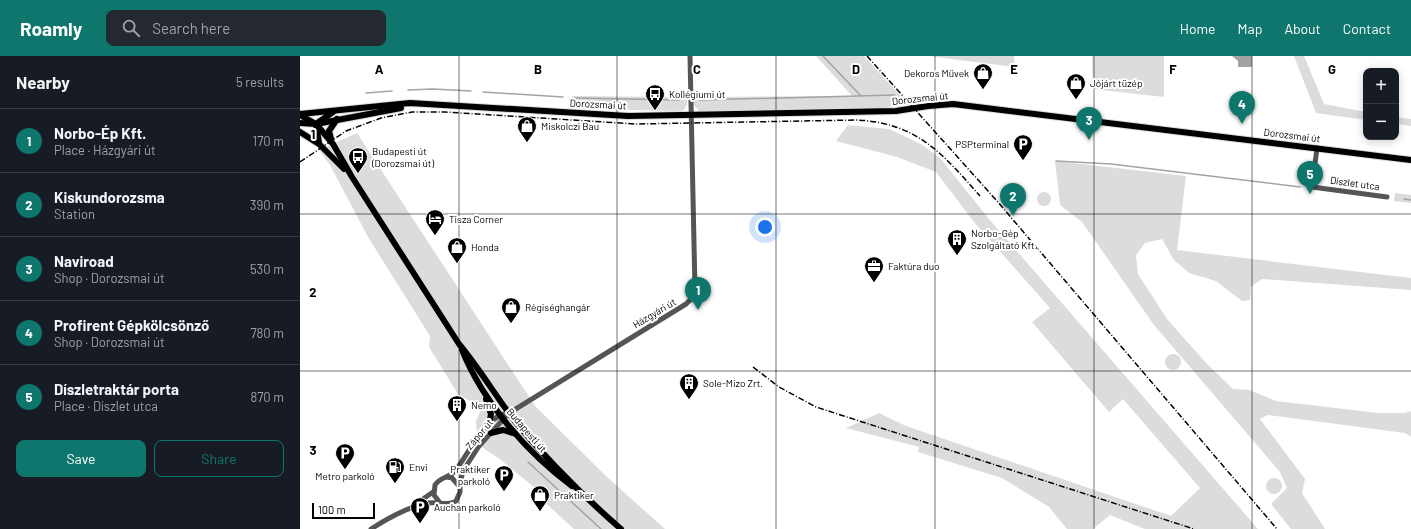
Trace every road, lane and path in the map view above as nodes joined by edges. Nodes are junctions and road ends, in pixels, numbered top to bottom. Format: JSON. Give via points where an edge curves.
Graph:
{"nodes":[{"id":1,"x":690,"y":56,"type":"edge"},
{"id":2,"x":428,"y":103,"type":"junction"},
{"id":3,"x":338,"y":109,"type":"junction"},
{"id":4,"x":300,"y":115,"type":"edge"},
{"id":5,"x":691,"y":115,"type":"junction"},
{"id":6,"x":337,"y":120,"type":"junction"},
{"id":7,"x":300,"y":123,"type":"edge"},
{"id":8,"x":316,"y":124,"type":"junction"},
{"id":9,"x":300,"y":132,"type":"edge"},
{"id":10,"x":319,"y":143,"type":"junction"},
{"id":11,"x":333,"y":144,"type":"junction"},
{"id":12,"x":1317,"y":148,"type":"junction"},
{"id":13,"x":1411,"y":160,"type":"edge"},
{"id":14,"x":352,"y":177,"type":"junction"},
{"id":15,"x":1387,"y":197,"type":"dead end"},
{"id":16,"x":459,"y":344,"type":"junction"},
{"id":17,"x":482,"y":388,"type":"junction"},
{"id":18,"x":509,"y":413,"type":"junction"},
{"id":19,"x":502,"y":417,"type":"junction"},
{"id":20,"x":489,"y":425,"type":"junction"},
{"id":21,"x":491,"y":433,"type":"junction"},
{"id":22,"x":516,"y":435,"type":"junction"},
{"id":23,"x":446,"y":477,"type":"junction"},
{"id":24,"x":460,"y":487,"type":"junction"},
{"id":25,"x":433,"y":492,"type":"junction"},
{"id":26,"x":584,"y":495,"type":"junction"},
{"id":27,"x":440,"y":503,"type":"junction"},
{"id":28,"x":408,"y":509,"type":"junction"},
{"id":29,"x":371,"y":529,"type":"edge"},
{"id":30,"x":621,"y":529,"type":"edge"}],
"edges":[{"from":1,"to":5,"type":"street"},
{"from":2,"to":3,"type":"main road","name":"Dorozsmai út"},
{"from":2,"to":5,"type":"main road","name":"Dorozsmai út","via":[[628,116]]},
{"from":2,"to":6,"type":"main road","name":"Dorozsmai út"},
{"from":3,"to":4,"type":"main road","name":"Dorozsmai út"},
{"from":3,"to":8,"type":"main road"},
{"from":4,"to":8,"type":"main road","name":"Budapesti út"},
{"from":5,"to":12,"type":"main road","name":"Dorozsmai út","via":[[896,111],[953,104]]},
{"from":5,"to":18,"type":"street","name":"Házgyári út","via":[[695,290],[692,298]]},
{"from":6,"to":8,"type":"main road","name":"Dorozsmai út"},
{"from":6,"to":11,"type":"main road","via":[[329,131]]},
{"from":7,"to":8,"type":"main road","name":"Dorozsmai út"},
{"from":8,"to":10,"type":"main road"},
{"from":8,"to":11,"type":"main road","name":"Budapesti út"},
{"from":9,"to":10,"type":"main road","name":"Budapesti út"},
{"from":10,"to":14,"type":"main road","name":"Budapesti út"},
{"from":11,"to":14,"type":"main road","name":"Budapesti út"},
{"from":12,"to":13,"type":"main road","name":"Dorozsmai út"},
{"from":12,"to":15,"type":"street","name":"Díszlet utca","via":[[1312,187]]},
{"from":14,"to":16,"type":"main road","name":"Budapesti út"},
{"from":16,"to":17,"type":"main road","name":"Budapesti út"},
{"from":16,"to":18,"type":"main road","name":"Budapesti út"},
{"from":17,"to":19,"type":"main road","name":"Budapesti út"},
{"from":17,"to":20,"type":"main road","via":[[490,408]]},
{"from":18,"to":19,"type":"street","name":"Zápor út"},
{"from":18,"to":26,"type":"main road","name":"Budapesti út","via":[[524,433]]},
{"from":19,"to":20,"type":"street","name":"Zápor út"},
{"from":19,"to":21,"type":"street","name":"Zápor út"},
{"from":19,"to":22,"type":"main road","name":"Budapesti út"},
{"from":20,"to":23,"type":"street","name":"Zápor út","via":[[468,450],[454,473]]},
{"from":21,"to":22,"type":"main road","via":[[503,430]]},
{"from":21,"to":24,"type":"street","name":"Zápor út","via":[[463,471]]},
{"from":22,"to":26,"type":"main road","name":"Budapesti út","via":[[554,473]]},
{"from":23,"to":24,"type":"street","via":[[452,478]]},
{"from":23,"to":25,"type":"street","name":"Zápor út","via":[[437,481]]},
{"from":24,"to":27,"type":"street","name":"Zápor út","via":[[456,501]]},
{"from":25,"to":27,"type":"street"},
{"from":25,"to":28,"type":"street","name":"Zápor út"},
{"from":26,"to":30,"type":"main road","name":"Budapesti út"},
{"from":27,"to":28,"type":"street","name":"Zápor út","via":[[428,503]]},
{"from":28,"to":29,"type":"street","name":"Zápor út"}]}
